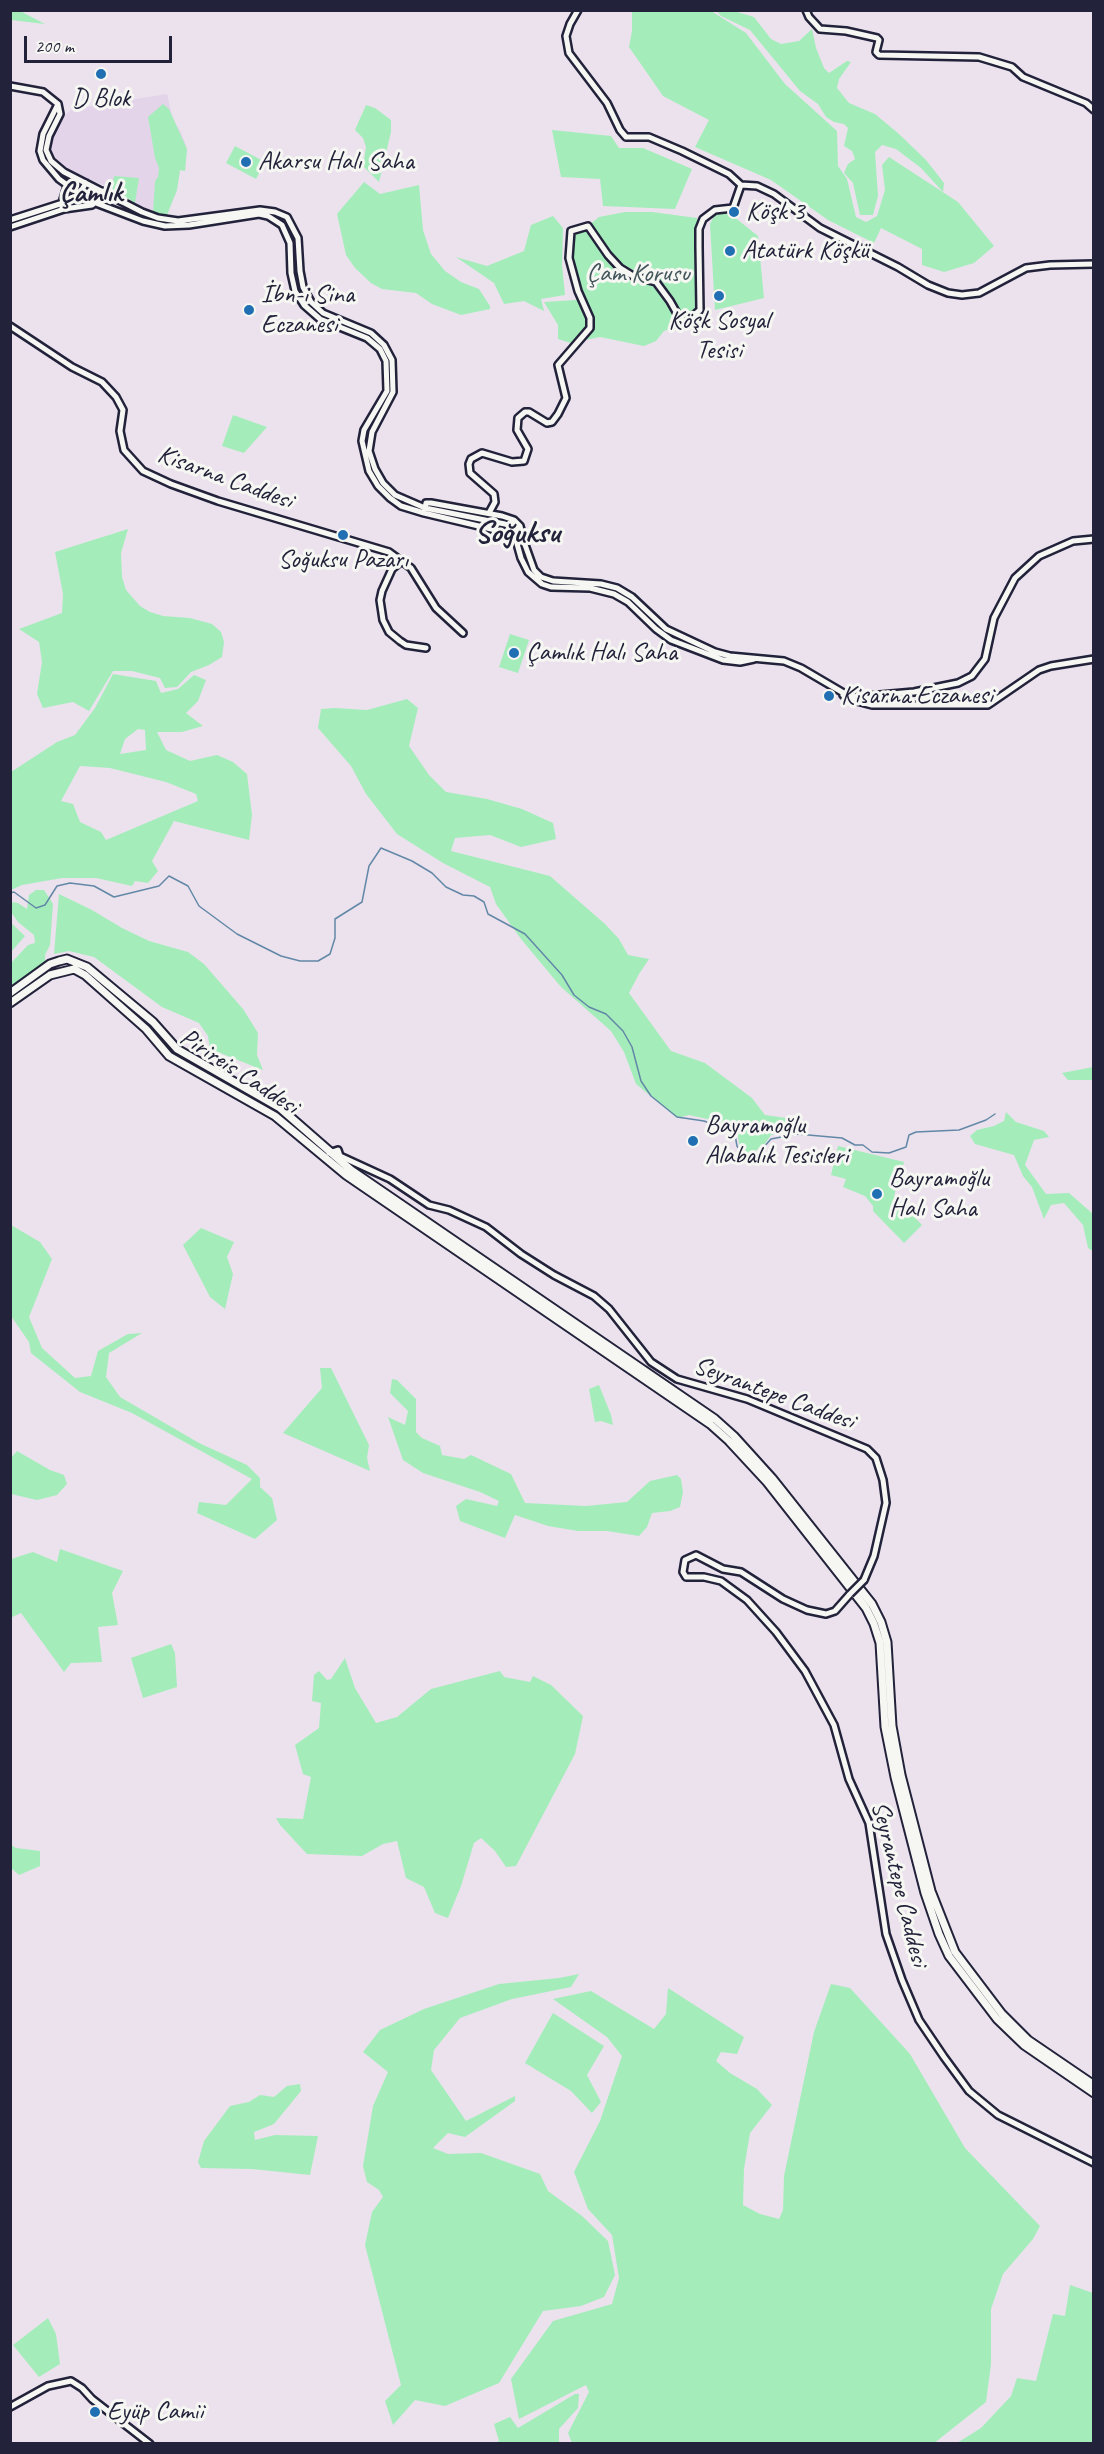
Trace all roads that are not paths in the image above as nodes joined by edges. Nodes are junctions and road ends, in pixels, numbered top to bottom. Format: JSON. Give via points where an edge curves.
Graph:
{"nodes":[{"id":1,"x":578,"y":10,"type":"edge"},
{"id":2,"x":806,"y":10,"type":"edge"},
{"id":3,"x":10,"y":86,"type":"edge"},
{"id":4,"x":58,"y":104,"type":"junction"},
{"id":5,"x":1094,"y":110,"type":"edge"},
{"id":6,"x":86,"y":183,"type":"junction"},
{"id":7,"x":741,"y":185,"type":"junction"},
{"id":8,"x":67,"y":186,"type":"junction"},
{"id":9,"x":102,"y":191,"type":"junction"},
{"id":10,"x":79,"y":194,"type":"junction"},
{"id":11,"x":95,"y":202,"type":"junction"},
{"id":12,"x":62,"y":203,"type":"junction"},
{"id":13,"x":10,"y":220,"type":"edge"},
{"id":14,"x":10,"y":227,"type":"edge"},
{"id":15,"x":1094,"y":264,"type":"edge"},
{"id":16,"x":10,"y":326,"type":"edge"},
{"id":17,"x":425,"y":511,"type":"junction"},
{"id":18,"x":489,"y":513,"type":"junction"},
{"id":19,"x":1094,"y":539,"type":"edge"},
{"id":20,"x":524,"y":542,"type":"junction"},
{"id":21,"x":403,"y":561,"type":"junction"},
{"id":22,"x":523,"y":563,"type":"junction"},
{"id":23,"x":536,"y":573,"type":"junction"},
{"id":24,"x":463,"y":633,"type":"dead end"},
{"id":25,"x":426,"y":648,"type":"dead end"},
{"id":26,"x":756,"y":659,"type":"junction"},
{"id":27,"x":1094,"y":659,"type":"edge"},
{"id":28,"x":840,"y":692,"type":"junction"},
{"id":29,"x":10,"y":993,"type":"edge"},
{"id":30,"x":10,"y":1004,"type":"edge"},
{"id":31,"x":331,"y":1153,"type":"junction"},
{"id":32,"x":1094,"y":2085,"type":"edge"},
{"id":33,"x":1094,"y":2093,"type":"edge"},
{"id":34,"x":1094,"y":2163,"type":"edge"},
{"id":35,"x":10,"y":2408,"type":"edge"},
{"id":36,"x":150,"y":2444,"type":"edge"}],
"edges":[{"from":1,"to":7,"type":"street","via":[[566,36],[569,53],[607,103],[626,137],[649,137],[729,174]]},
{"from":2,"to":5,"type":"street","via":[[820,29],[877,38],[879,56],[979,57],[1012,67],[1023,77]]},
{"from":3,"to":4,"type":"street","via":[[43,92]]},
{"from":4,"to":6,"type":"street","via":[[60,114],[49,136],[48,157]]},
{"from":4,"to":8,"type":"street","via":[[40,151],[50,169]]},
{"from":6,"to":9,"type":"street"},
{"from":6,"to":10,"type":"street"},
{"from":7,"to":15,"type":"street","via":[[757,186],[774,194],[820,228],[948,293],[979,293],[1026,268]]},
{"from":7,"to":18,"type":"street","via":[[733,208],[716,210],[703,219],[699,229],[700,310],[686,322],[656,282],[621,268],[588,226],[571,231],[569,258],[590,328],[558,365],[566,398],[552,422],[529,412],[518,418],[517,430],[528,449],[524,461],[512,462],[482,453],[471,459],[470,473],[494,494],[495,502]]},
{"from":8,"to":10,"type":"street"},
{"from":8,"to":12,"type":"street"},
{"from":9,"to":11,"type":"street"},
{"from":9,"to":17,"type":"street","via":[[152,216],[171,220],[260,210],[287,217],[298,238],[302,279],[311,302],[323,314],[371,333],[392,360],[393,392],[372,432],[369,451],[383,483],[395,495]]},
{"from":10,"to":11,"type":"street"},
{"from":10,"to":12,"type":"street"},
{"from":11,"to":14,"type":"street"},
{"from":11,"to":17,"type":"street","via":[[165,226],[259,214],[282,225],[290,243],[295,291],[304,305],[320,318],[367,338],[380,349],[386,361],[387,391],[364,430],[364,455],[378,486],[390,498],[401,506]]},
{"from":12,"to":13,"type":"street"},
{"from":16,"to":21,"type":"street","name":"Kisarna Caddesi","via":[[102,382],[116,397],[123,410],[120,431],[124,450],[143,471],[218,501],[376,547]]},
{"from":17,"to":18,"type":"street","via":[[426,503],[431,503]]},
{"from":17,"to":20,"type":"street","via":[[505,524],[515,528]]},
{"from":17,"to":22,"type":"street","via":[[508,533],[516,540]]},
{"from":18,"to":20,"type":"street","via":[[514,520]]},
{"from":19,"to":28,"type":"street","via":[[1073,541],[1039,556],[1015,578],[994,618],[985,659],[966,681],[866,698]]},
{"from":20,"to":23,"type":"street"},
{"from":21,"to":24,"type":"street","name":"Kisarna Caddesi","via":[[422,581],[440,613]]},
{"from":21,"to":25,"type":"street","via":[[392,569],[382,591],[383,620],[389,632],[406,645]]},
{"from":22,"to":23,"type":"street"},
{"from":22,"to":26,"type":"street","via":[[542,584],[603,590],[622,598],[663,635],[693,648],[732,662]]},
{"from":23,"to":26,"type":"street","via":[[553,581],[617,588],[672,633],[730,656]]},
{"from":26,"to":28,"type":"street","via":[[793,664]]},
{"from":27,"to":28,"type":"street","via":[[1039,670],[988,705],[872,705],[849,699]]},
{"from":29,"to":31,"type":"main road","name":"Pirireis Caddesi","via":[[51,964],[67,959],[78,962],[153,1022],[177,1049],[280,1108]]},
{"from":30,"to":31,"type":"main road","name":"Pirireis Caddesi","via":[[50,975],[74,969],[146,1029],[169,1056]]},
{"from":31,"to":32,"type":"main road","via":[[715,1419],[772,1478],[872,1604],[881,1622],[887,1642],[892,1726],[902,1775],[931,1891],[955,1952],[1002,2014],[1028,2040]]},
{"from":31,"to":33,"type":"main road","via":[[356,1182],[710,1424],[767,1482],[866,1608],[874,1624],[880,1643],[885,1726],[895,1777],[925,1893],[949,1956],[997,2019],[1024,2045]]},
{"from":31,"to":34,"type":"street","name":"Seyrantepe Caddesi","bridge":true,"via":[[390,1179],[429,1205],[486,1227],[546,1270],[594,1296],[651,1362],[677,1379],[747,1399],[867,1449],[876,1458],[886,1503],[874,1556],[864,1580],[834,1611],[826,1614],[807,1610],[741,1572],[723,1569],[696,1555],[685,1560],[683,1572],[686,1577],[721,1581],[747,1600],[805,1671],[825,1707],[849,1779],[869,1823],[886,1934],[919,2019],[944,2057],[969,2091],[998,2115]]},
{"from":35,"to":36,"type":"street","via":[[48,2386],[70,2381]]}]}
